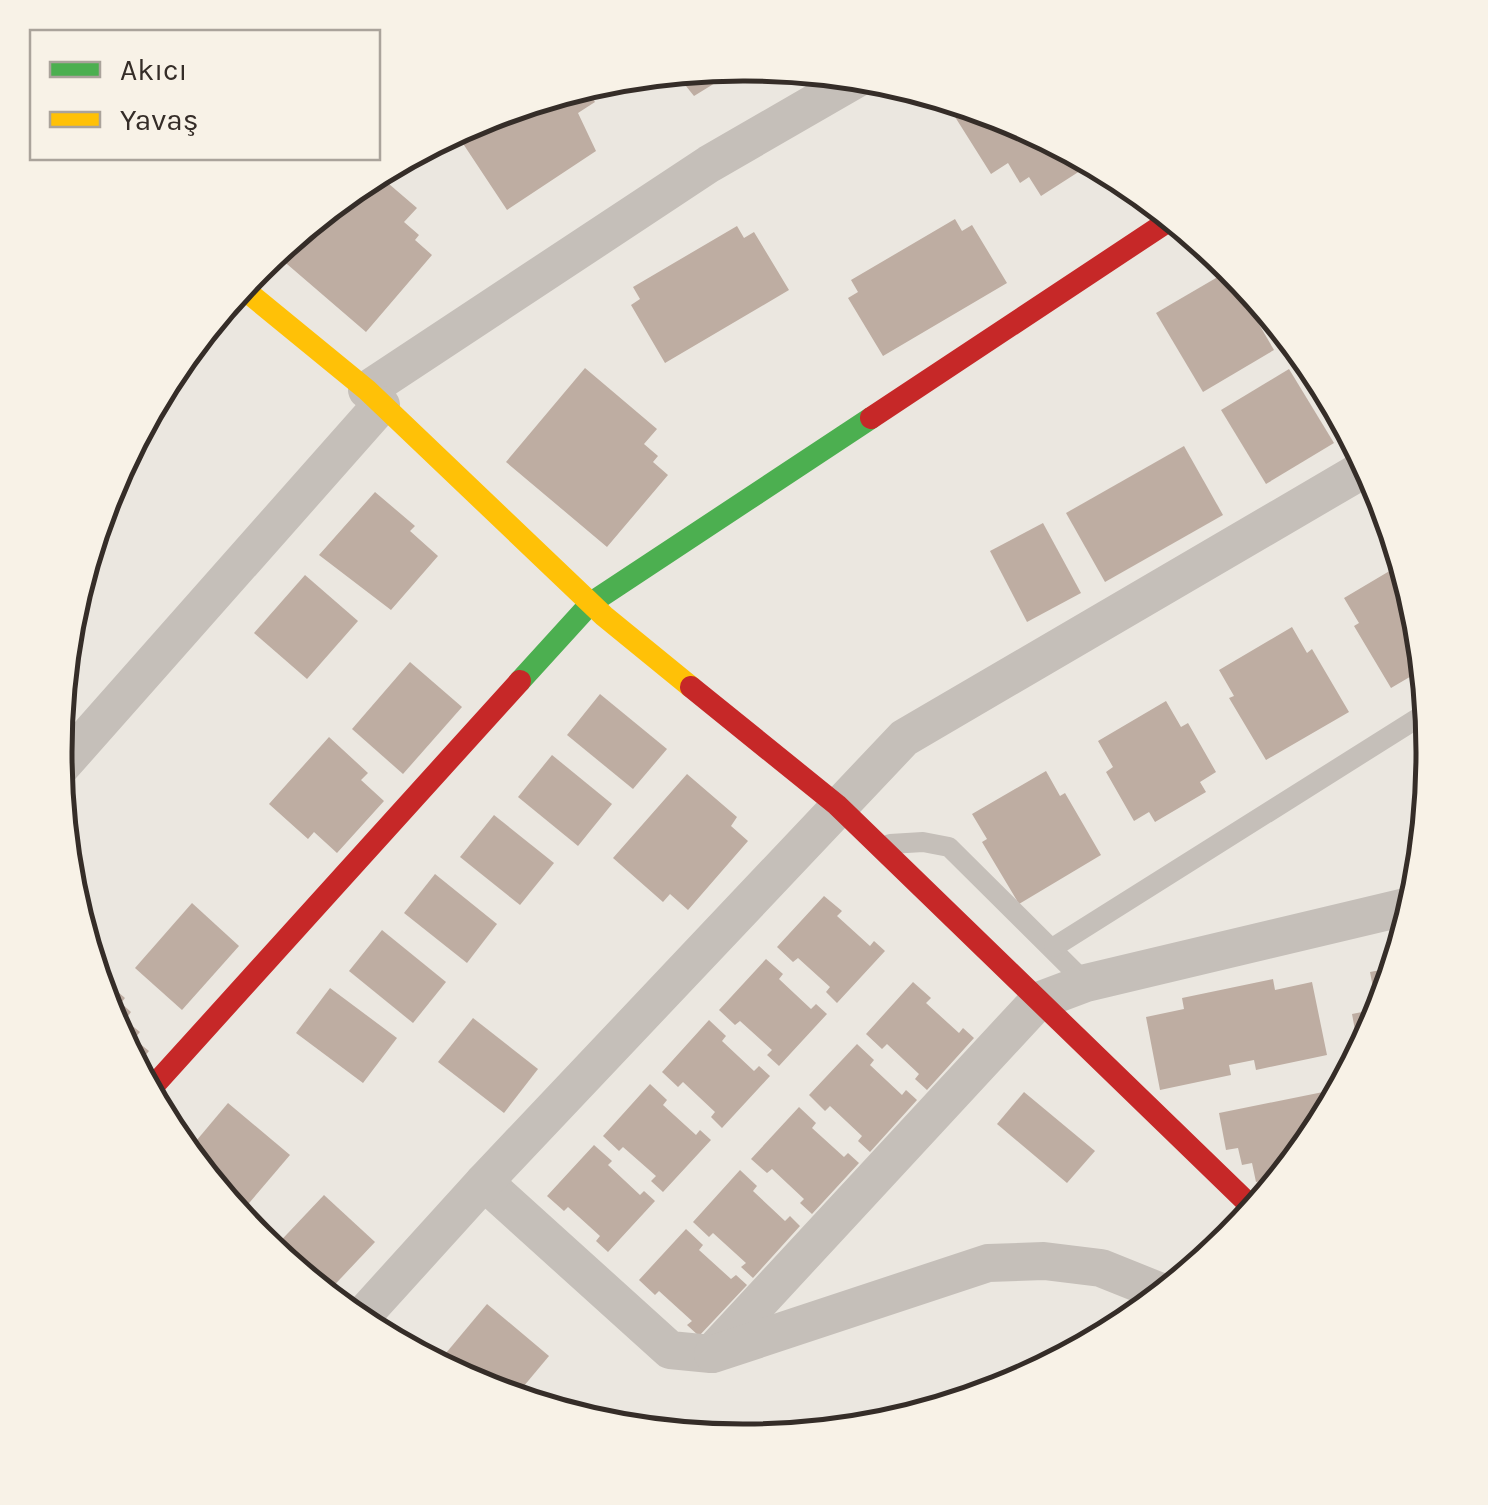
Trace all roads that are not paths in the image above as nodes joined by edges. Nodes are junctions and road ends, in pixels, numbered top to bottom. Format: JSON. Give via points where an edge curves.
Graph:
{"nodes":[{"id":1,"x":840,"y":88,"type":"edge"},
{"id":2,"x":1161,"y":227,"type":"edge"},
{"id":3,"x":252,"y":296,"type":"edge"},
{"id":4,"x":374,"y":398,"type":"junction"},
{"id":5,"x":1354,"y":474,"type":"edge"},
{"id":6,"x":591,"y":603,"type":"junction"},
{"id":7,"x":1414,"y":719,"type":"edge"},
{"id":8,"x":72,"y":753,"type":"edge"},
{"id":9,"x":837,"y":805,"type":"junction"},
{"id":10,"x":878,"y":845,"type":"junction"},
{"id":11,"x":1397,"y":908,"type":"edge"},
{"id":12,"x":1054,"y":947,"type":"junction"},
{"id":13,"x":1086,"y":983,"type":"junction"},
{"id":14,"x":1038,"y":1001,"type":"junction"},
{"id":15,"x":158,"y":1081,"type":"edge"},
{"id":16,"x":484,"y":1182,"type":"junction"},
{"id":17,"x":1245,"y":1199,"type":"edge"},
{"id":18,"x":1150,"y":1287,"type":"edge"},
{"id":19,"x":369,"y":1309,"type":"edge"},
{"id":20,"x":711,"y":1354,"type":"junction"}],
"edges":[{"from":1,"to":4,"type":"street","via":[[709,164]]},
{"from":2,"to":6,"type":"street"},
{"from":3,"to":4,"type":"street"},
{"from":4,"to":6,"type":"street"},
{"from":4,"to":8,"type":"street"},
{"from":5,"to":9,"type":"street","via":[[904,738]]},
{"from":6,"to":9,"type":"street"},
{"from":6,"to":15,"type":"street"},
{"from":7,"to":12,"type":"lane"},
{"from":9,"to":10,"type":"street"},
{"from":9,"to":16,"type":"street"},
{"from":10,"to":12,"type":"lane","via":[[949,847]]},
{"from":10,"to":14,"type":"street"},
{"from":11,"to":13,"type":"street"},
{"from":12,"to":13,"type":"lane"},
{"from":13,"to":14,"type":"street"},
{"from":14,"to":17,"type":"street"},
{"from":14,"to":20,"type":"street"},
{"from":16,"to":19,"type":"street"},
{"from":16,"to":20,"type":"street","via":[[670,1350]]},
{"from":18,"to":20,"type":"street","via":[[1101,1268],[988,1263]]}]}
